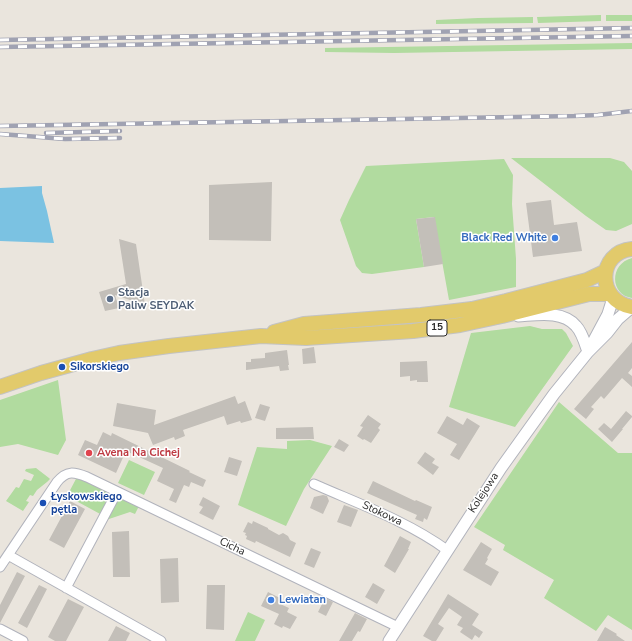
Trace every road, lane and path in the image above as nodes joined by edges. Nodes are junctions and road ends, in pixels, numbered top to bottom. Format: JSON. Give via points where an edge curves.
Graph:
{"nodes":[{"id":1,"x":632,"y":249,"type":"edge"},
{"id":2,"x":606,"y":271,"type":"junction"},
{"id":3,"x":612,"y":296,"type":"junction"},
{"id":4,"x":632,"y":307,"type":"edge"},
{"id":5,"x":502,"y":316,"type":"junction"},
{"id":6,"x":260,"y":336,"type":"junction"},
{"id":7,"x":588,"y":352,"type":"junction"},
{"id":8,"x":0,"y":387,"type":"edge"},
{"id":9,"x":314,"y":484,"type":"dead end"},
{"id":10,"x":117,"y":492,"type":"junction"},
{"id":11,"x":447,"y":550,"type":"junction"},
{"id":12,"x":8,"y":555,"type":"junction"},
{"id":13,"x":0,"y":567,"type":"edge"},
{"id":14,"x":66,"y":588,"type":"junction"},
{"id":15,"x":398,"y":627,"type":"junction"},
{"id":16,"x":0,"y":629,"type":"edge"},
{"id":17,"x":23,"y":641,"type":"edge"},
{"id":18,"x":161,"y":641,"type":"edge"},
{"id":19,"x":389,"y":641,"type":"edge"}],
"edges":[{"from":1,"to":2,"type":"main road","number":"15","via":[[614,257]]},
{"from":2,"to":3,"type":"main road","via":[[606,287]]},
{"from":2,"to":6,"type":"main road","number":"15","via":[[587,280],[472,309],[304,324]]},
{"from":3,"to":4,"type":"main road","number":"15","via":[[619,303]]},
{"from":3,"to":5,"type":"main road","number":"15","via":[[589,294]]},
{"from":3,"to":7,"type":"street","name":"Kolejowa","via":[[608,314]]},
{"from":4,"to":7,"type":"street","name":"Kolejowa"},
{"from":5,"to":6,"type":"main road","number":"15","via":[[413,331],[306,338]]},
{"from":5,"to":7,"type":"street","via":[[562,317],[576,326]]},
{"from":6,"to":8,"type":"main road","number":"15","via":[[119,353],[41,373]]},
{"from":7,"to":11,"type":"street","name":"Kolejowa","via":[[501,468]]},
{"from":9,"to":11,"type":"street","name":"Stokowa","via":[[396,520],[434,540]]},
{"from":10,"to":12,"type":"street","name":"Cicha","via":[[78,474],[65,474]]},
{"from":10,"to":14,"type":"street"},
{"from":10,"to":15,"type":"street","name":"Cicha"},
{"from":11,"to":15,"type":"street","name":"Kolejowa"},
{"from":12,"to":13,"type":"street"},
{"from":12,"to":14,"type":"street"},
{"from":14,"to":18,"type":"street"},
{"from":15,"to":19,"type":"street","name":"Kolejowa"},
{"from":16,"to":17,"type":"street"}]}
